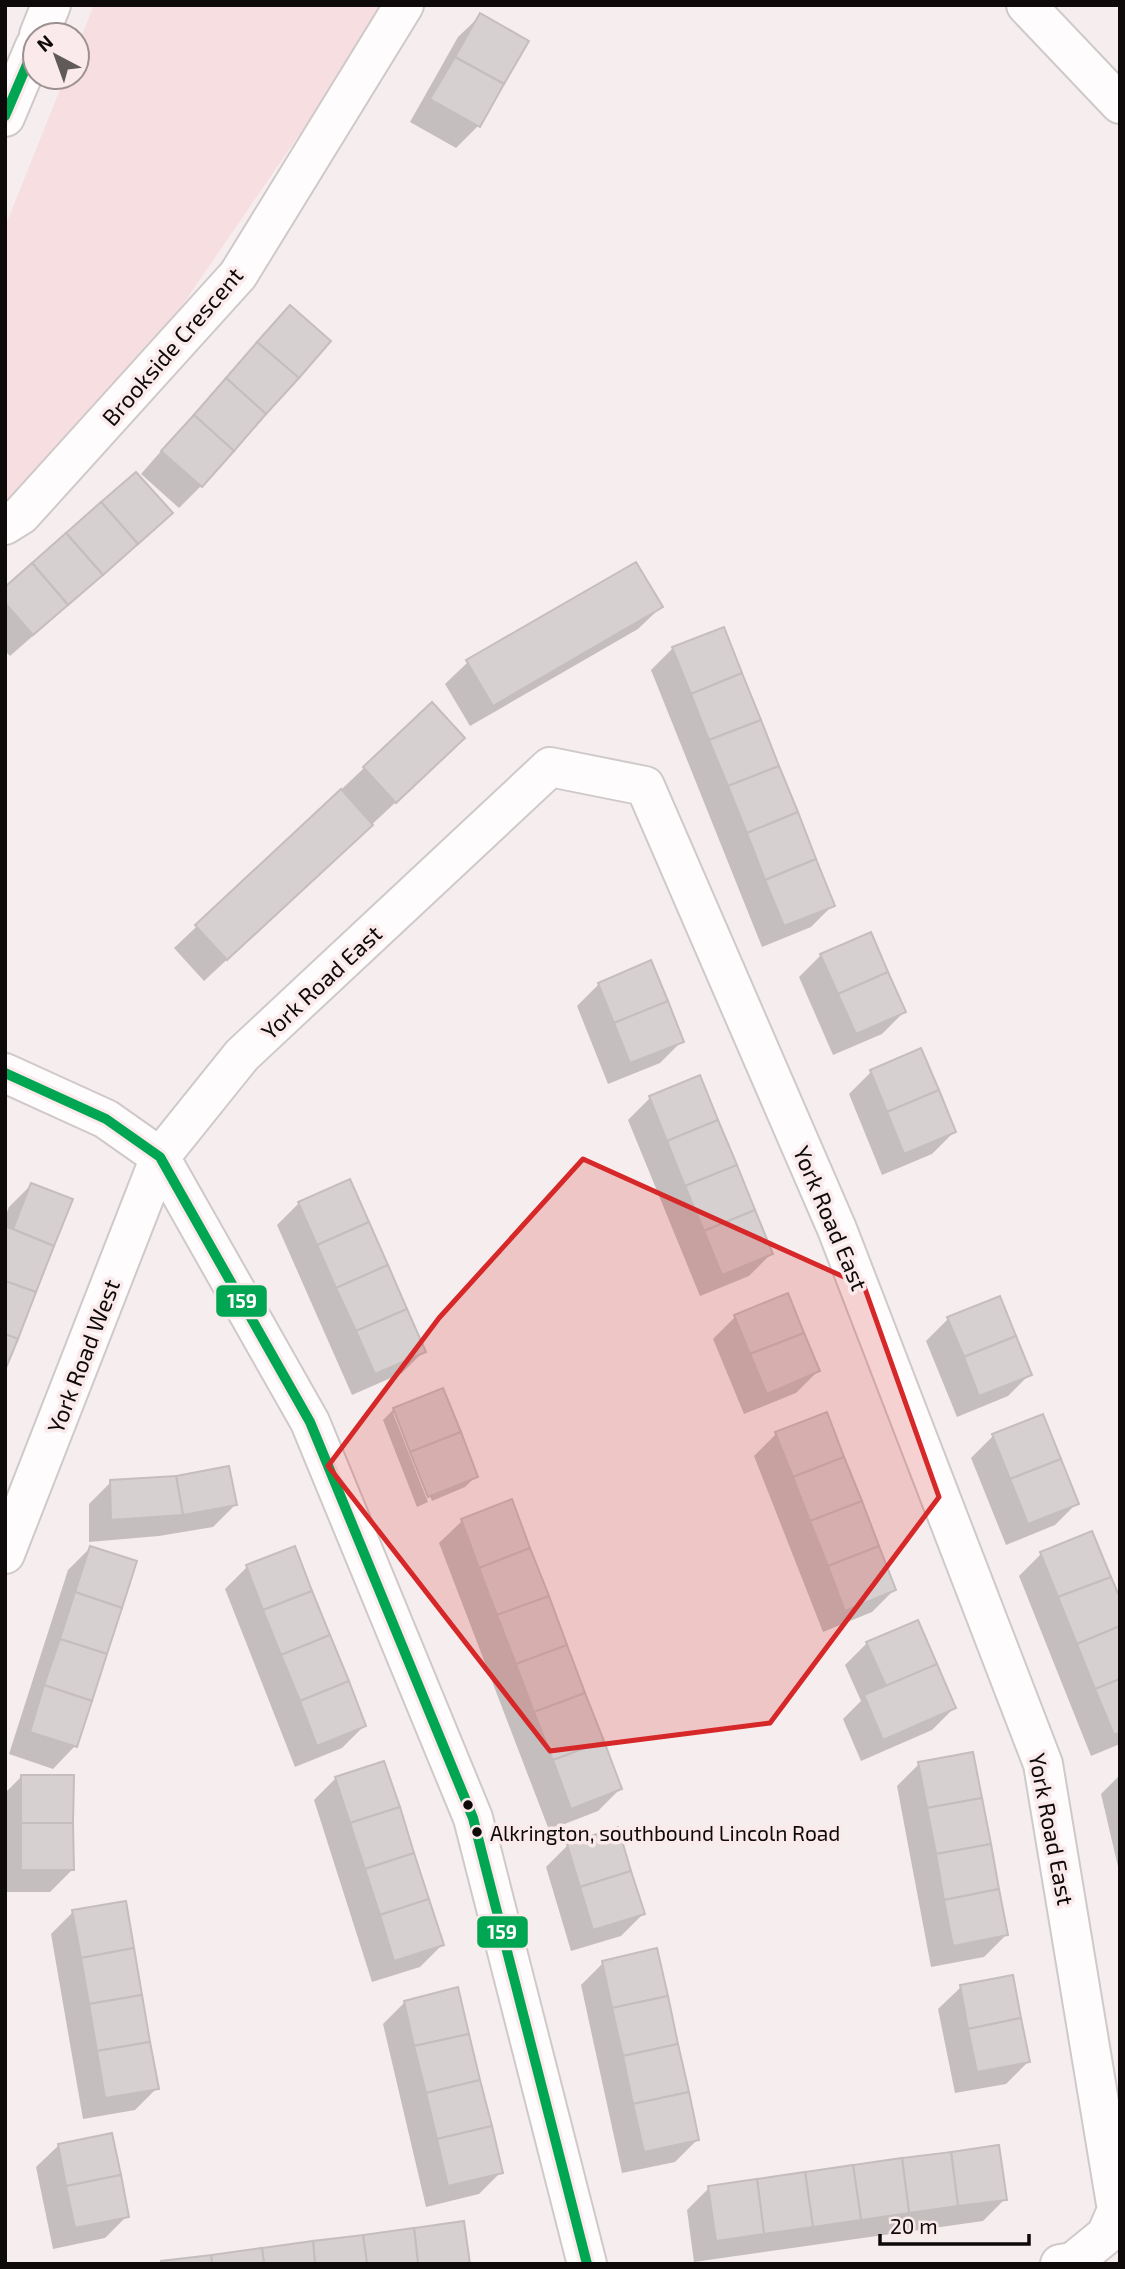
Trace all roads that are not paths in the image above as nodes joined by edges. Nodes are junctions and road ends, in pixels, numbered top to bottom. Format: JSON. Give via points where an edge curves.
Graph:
{"nodes":[{"id":1,"x":404,"y":5,"type":"edge"},
{"id":2,"x":1026,"y":5,"type":"edge"},
{"id":3,"x":21,"y":79,"type":"edge"},
{"id":4,"x":1120,"y":104,"type":"edge"},
{"id":5,"x":5,"y":117,"type":"edge"},
{"id":6,"x":5,"y":525,"type":"edge"},
{"id":7,"x":5,"y":1073,"type":"edge"},
{"id":8,"x":160,"y":1157,"type":"junction"},
{"id":9,"x":5,"y":1554,"type":"edge"},
{"id":10,"x":587,"y":2264,"type":"edge"},
{"id":11,"x":1060,"y":2264,"type":"edge"}],
"edges":[{"from":1,"to":6,"type":"street","name":"Brookside Crescent","via":[[238,275],[21,515]]},
{"from":2,"to":4,"type":"street"},
{"from":3,"to":5,"type":"street"},
{"from":7,"to":8,"type":"street","via":[[106,1119]]},
{"from":8,"to":9,"type":"street","name":"York Road West"},
{"from":8,"to":10,"type":"street","via":[[310,1422],[473,1818]]},
{"from":8,"to":11,"type":"street","name":"York Road East","via":[[242,1055],[550,767],[645,786],[837,1229],[1044,1764],[1117,2210],[1106,2235],[1073,2262]]}]}
